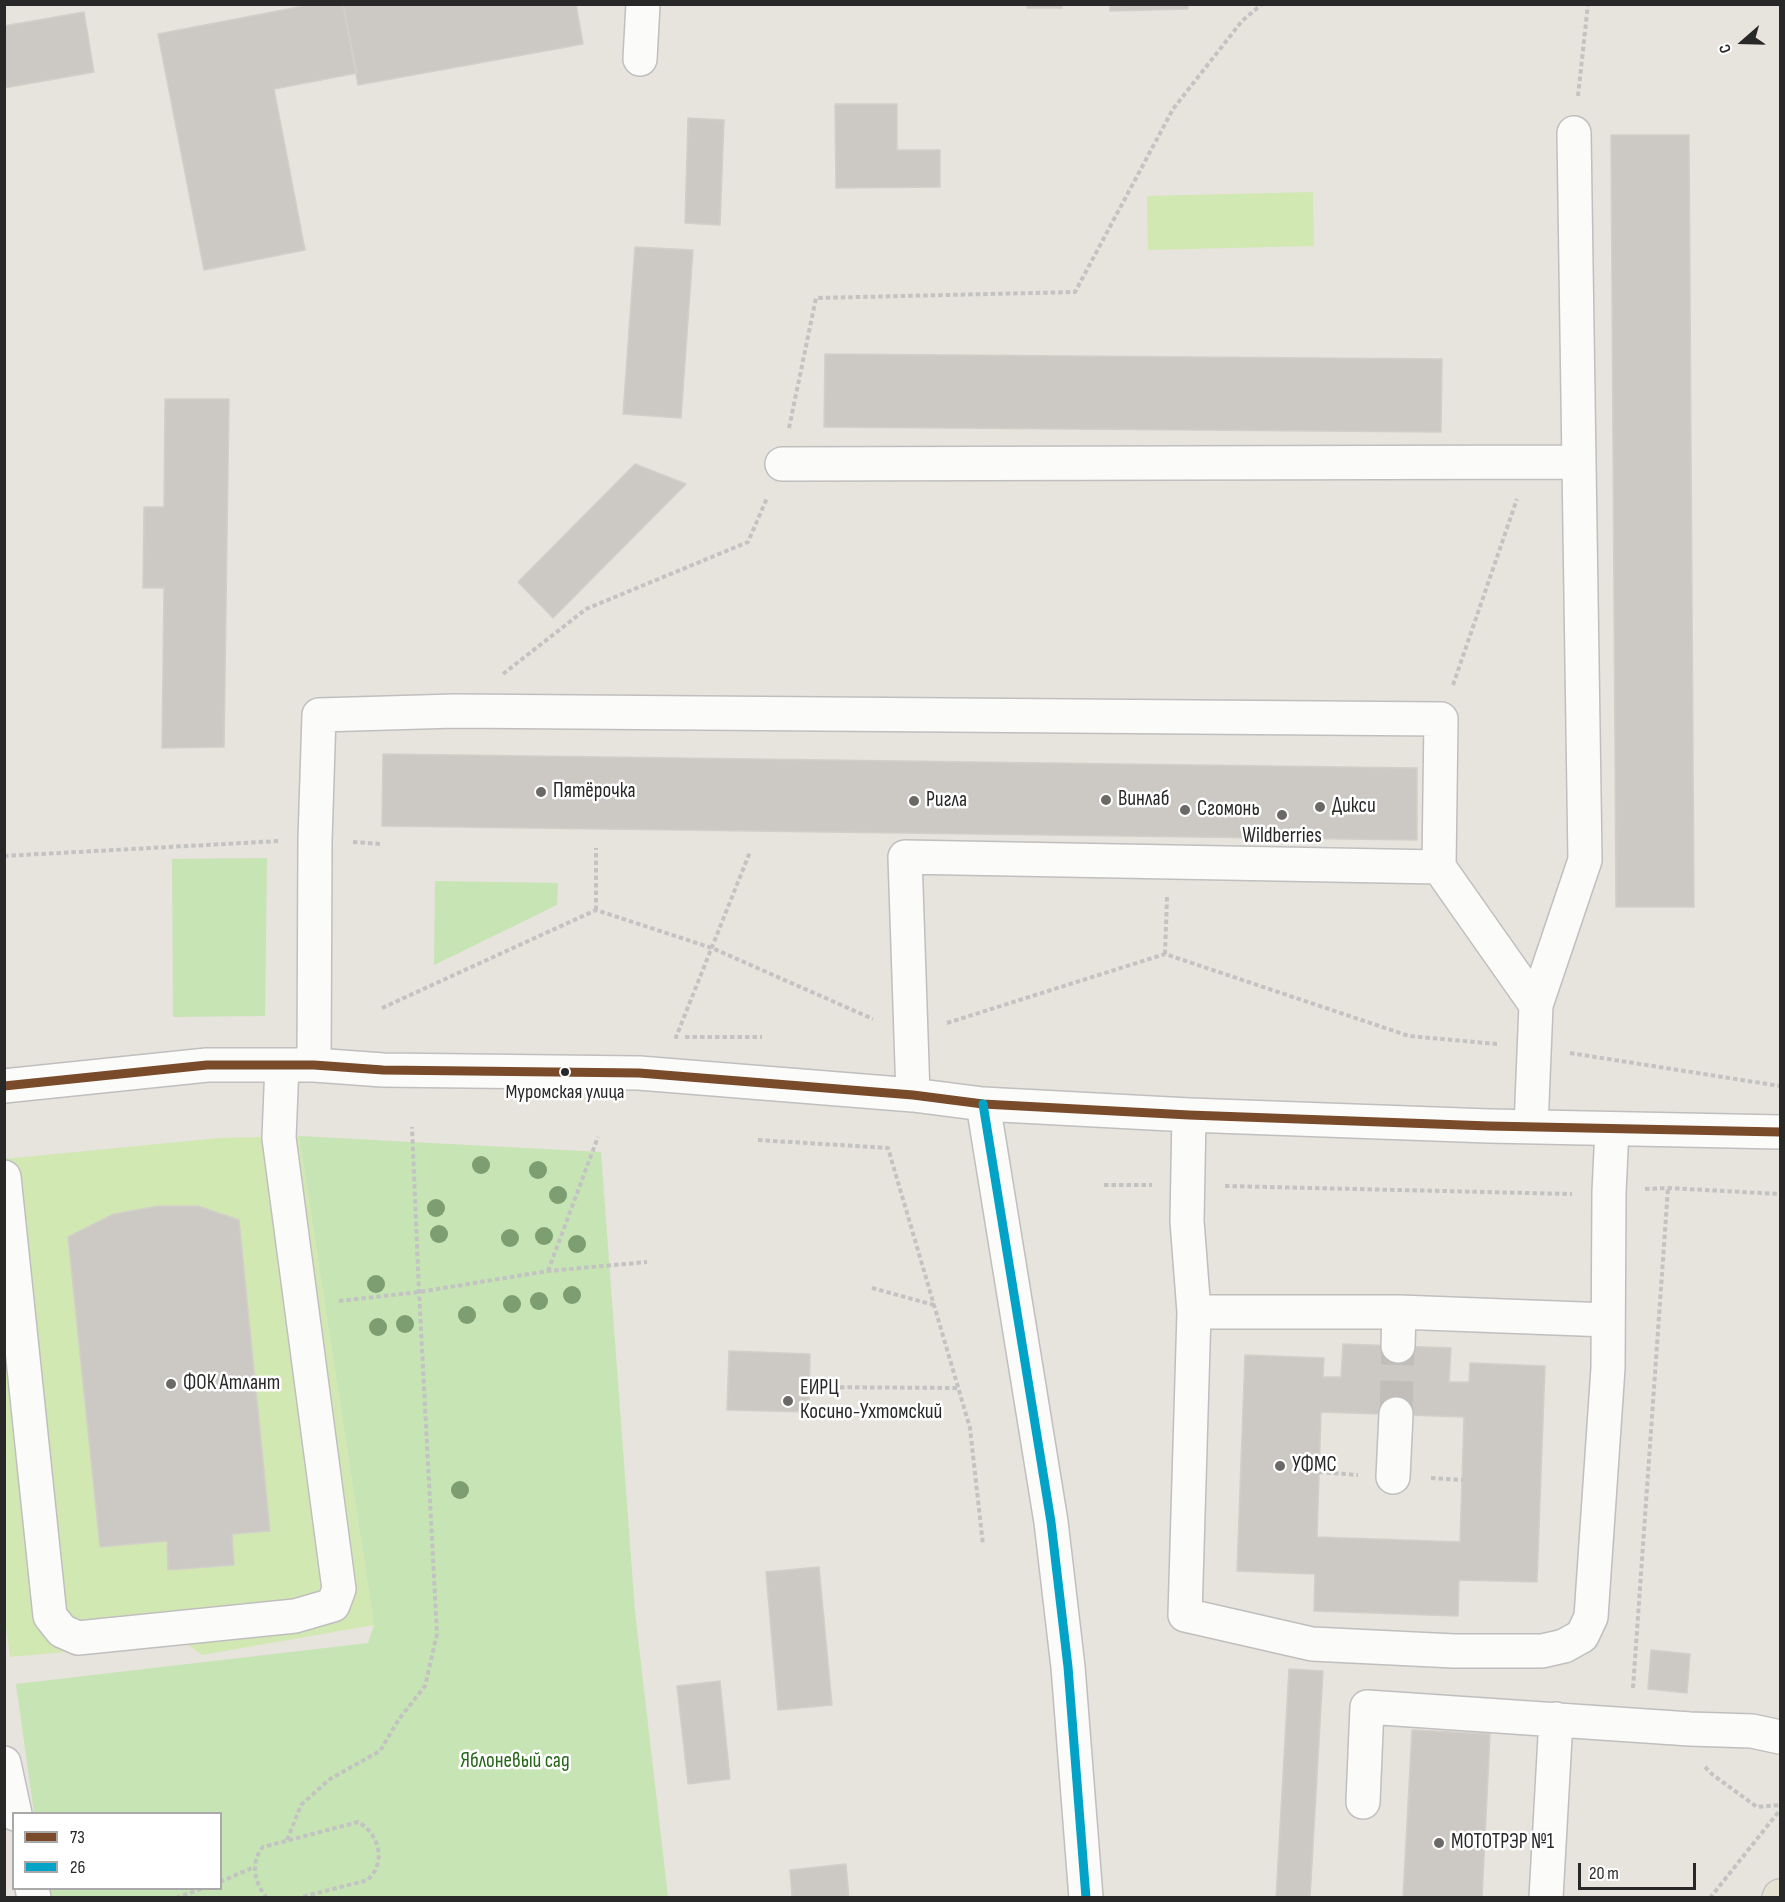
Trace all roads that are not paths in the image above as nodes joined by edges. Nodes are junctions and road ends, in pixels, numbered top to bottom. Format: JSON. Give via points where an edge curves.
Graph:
{"nodes":[{"id":1,"x":643,"y":4,"type":"edge"},
{"id":2,"x":640,"y":58,"type":"dead end"},
{"id":3,"x":1574,"y":133,"type":"road end"},
{"id":4,"x":1579,"y":462,"type":"junction"},
{"id":5,"x":782,"y":464,"type":"road end"},
{"id":6,"x":1439,"y":867,"type":"junction"},
{"id":7,"x":1536,"y":1005,"type":"junction"},
{"id":8,"x":298,"y":1065,"type":"junction"},
{"id":9,"x":4,"y":1086,"type":"edge"},
{"id":10,"x":913,"y":1095,"type":"junction"},
{"id":11,"x":983,"y":1104,"type":"junction"},
{"id":12,"x":1189,"y":1115,"type":"junction"},
{"id":13,"x":1531,"y":1127,"type":"junction"},
{"id":14,"x":1612,"y":1129,"type":"junction"},
{"id":15,"x":1780,"y":1132,"type":"edge"},
{"id":16,"x":4,"y":1177,"type":"edge"},
{"id":17,"x":1194,"y":1312,"type":"junction"},
{"id":18,"x":1399,"y":1312,"type":"junction"},
{"id":19,"x":1608,"y":1320,"type":"junction"},
{"id":20,"x":1398,"y":1346,"type":"tunnel mouth"},
{"id":21,"x":1396,"y":1414,"type":"tunnel mouth"},
{"id":22,"x":1393,"y":1477,"type":"dead end"},
{"id":23,"x":1556,"y":1719,"type":"junction"},
{"id":24,"x":1780,"y":1737,"type":"edge"},
{"id":25,"x":4,"y":1763,"type":"edge"},
{"id":26,"x":1363,"y":1802,"type":"dead end"},
{"id":27,"x":15,"y":1812,"type":"edge"},
{"id":28,"x":1086,"y":1898,"type":"edge"},
{"id":29,"x":1546,"y":1898,"type":"edge"}],
"edges":[{"from":1,"to":2,"type":"street"},
{"from":3,"to":4,"type":"street"},
{"from":4,"to":5,"type":"street"},
{"from":4,"to":7,"type":"street","via":[[1585,860]]},
{"from":6,"to":7,"type":"street"},
{"from":6,"to":8,"type":"street","via":[[1442,719],[466,711],[319,715],[315,840]]},
{"from":6,"to":10,"type":"street","via":[[904,857]]},
{"from":7,"to":13,"type":"street"},
{"from":8,"to":9,"type":"street","via":[[207,1065]]},
{"from":8,"to":10,"type":"street","via":[[383,1070],[639,1073]]},
{"from":8,"to":16,"type":"street","via":[[279,1138],[339,1589],[333,1605],[295,1616],[78,1638],[62,1631],[51,1616]]},
{"from":10,"to":11,"type":"street"},
{"from":11,"to":12,"type":"street"},
{"from":11,"to":28,"type":"street","via":[[1051,1522],[1068,1667]]},
{"from":12,"to":13,"type":"street"},
{"from":12,"to":17,"type":"street","via":[[1187,1221]]},
{"from":13,"to":14,"type":"street"},
{"from":14,"to":15,"type":"street"},
{"from":14,"to":19,"type":"street"},
{"from":17,"to":18,"type":"street"},
{"from":17,"to":19,"type":"street","via":[[1185,1615],[1312,1644],[1454,1651],[1542,1651],[1564,1646],[1582,1636],[1591,1617]]},
{"from":18,"to":19,"type":"street"},
{"from":18,"to":20,"type":"street"},
{"from":21,"to":22,"type":"street"},
{"from":23,"to":24,"type":"street","via":[[1752,1731]]},
{"from":23,"to":26,"type":"street","via":[[1367,1707]]},
{"from":23,"to":29,"type":"street"},
{"from":25,"to":27,"type":"street"}]}
